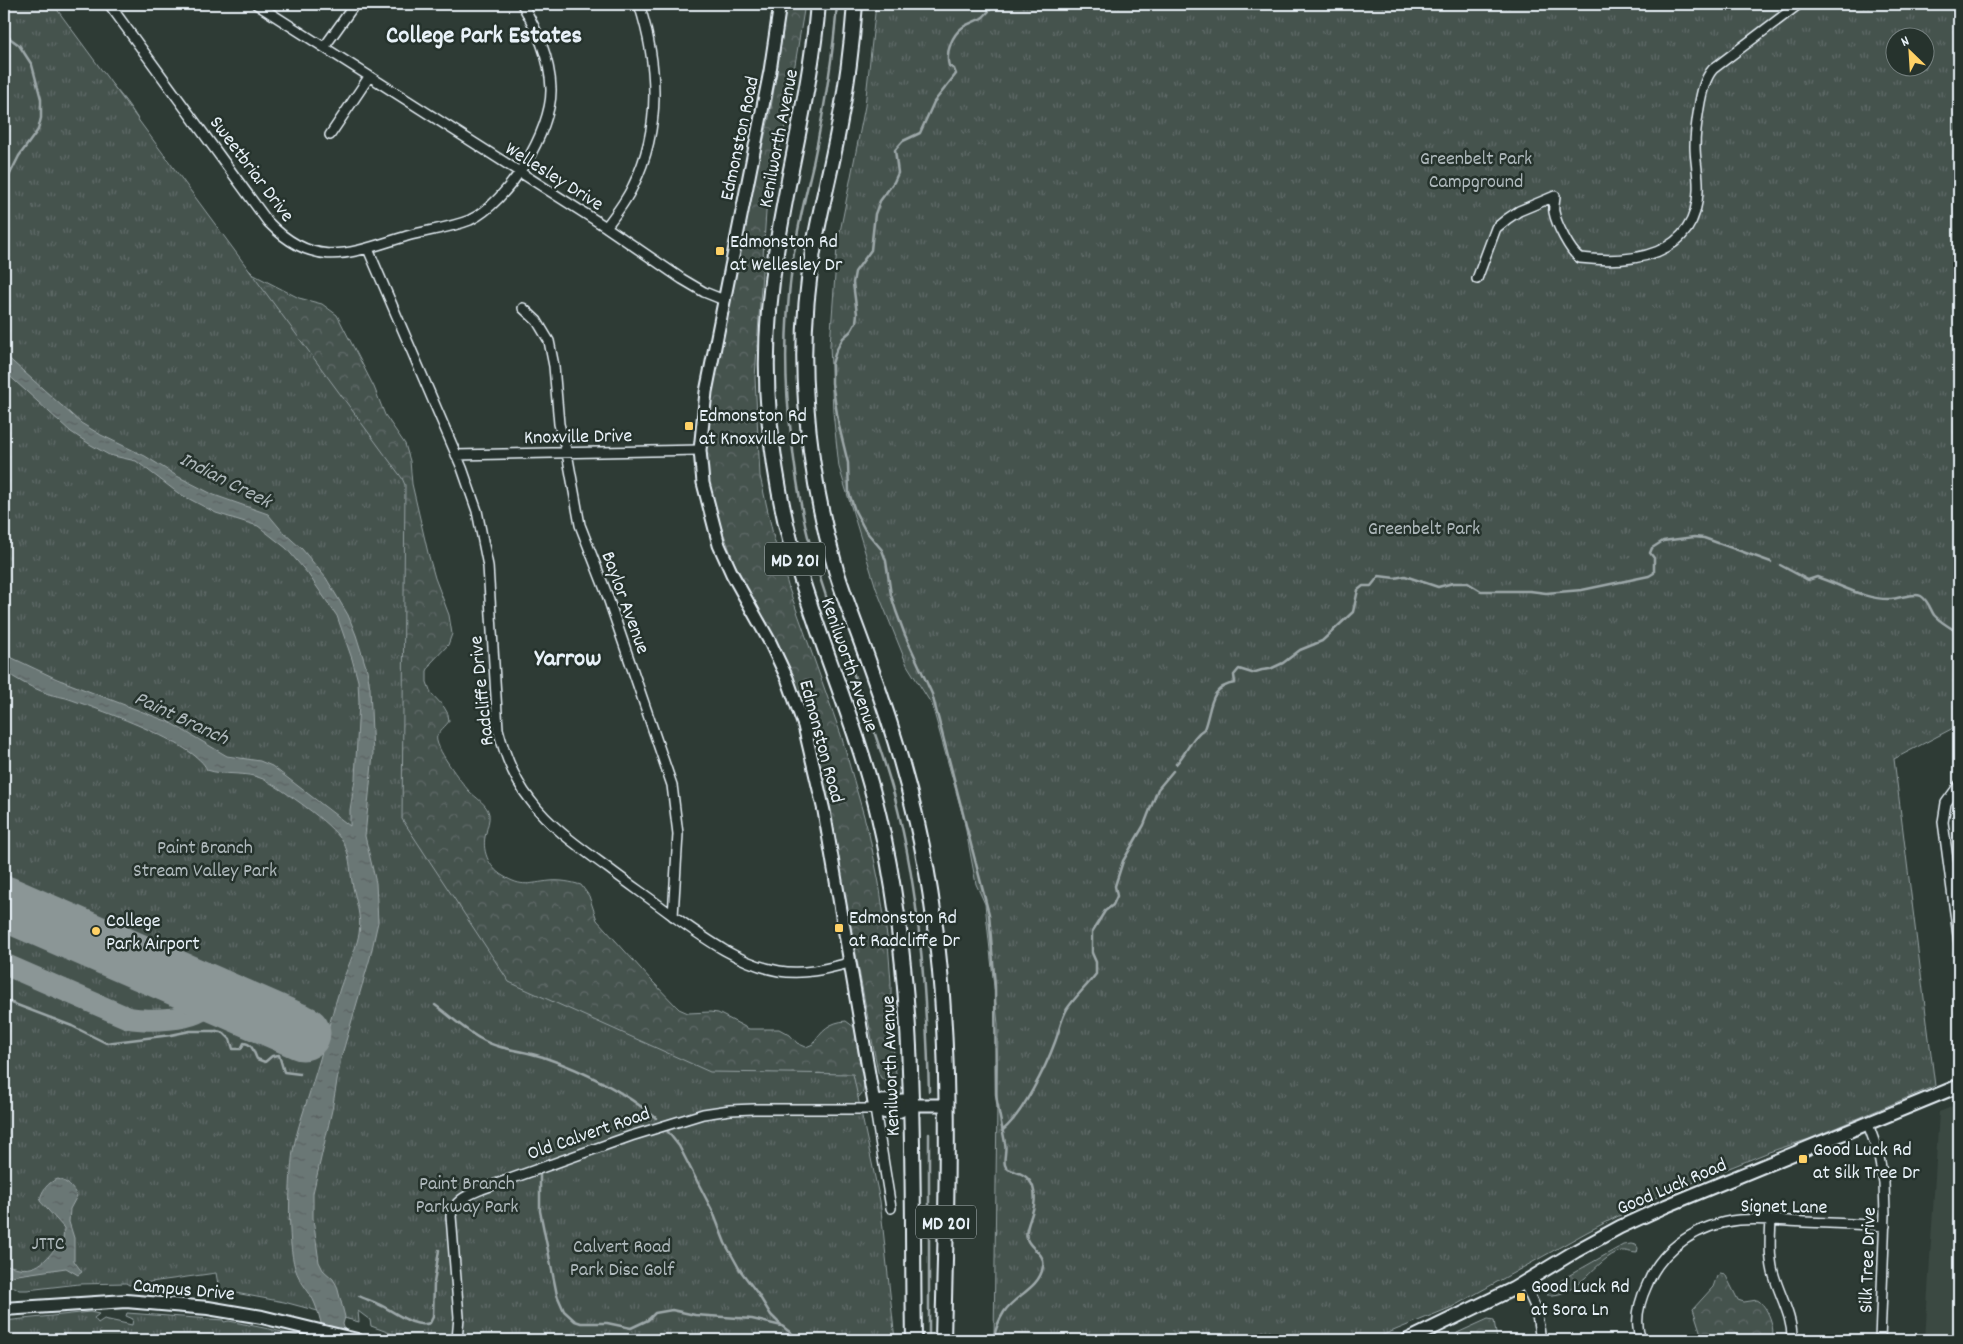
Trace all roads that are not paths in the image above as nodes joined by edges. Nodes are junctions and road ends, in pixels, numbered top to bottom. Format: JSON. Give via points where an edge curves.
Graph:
{"nodes":[{"id":1,"x":109,"y":4,"type":"edge"},
{"id":2,"x":256,"y":4,"type":"edge"},
{"id":3,"x":355,"y":4,"type":"edge"},
{"id":4,"x":522,"y":4,"type":"edge"},
{"id":5,"x":639,"y":4,"type":"edge"},
{"id":6,"x":780,"y":4,"type":"edge"},
{"id":7,"x":818,"y":4,"type":"edge"},
{"id":8,"x":855,"y":4,"type":"edge"},
{"id":9,"x":1799,"y":4,"type":"edge"},
{"id":10,"x":325,"y":46,"type":"junction"},
{"id":11,"x":369,"y":77,"type":"junction"},
{"id":12,"x":330,"y":134,"type":"dead end"},
{"id":13,"x":520,"y":173,"type":"junction"},
{"id":14,"x":606,"y":227,"type":"junction"},
{"id":15,"x":368,"y":249,"type":"junction"},
{"id":16,"x":1477,"y":280,"type":"dead end"},
{"id":17,"x":724,"y":300,"type":"junction"},
{"id":18,"x":523,"y":308,"type":"dead end"},
{"id":19,"x":700,"y":450,"type":"junction"},
{"id":20,"x":567,"y":452,"type":"junction"},
{"id":21,"x":456,"y":455,"type":"junction"},
{"id":22,"x":1959,"y":785,"type":"edge"},
{"id":23,"x":1955,"y":872,"type":"edge"},
{"id":24,"x":673,"y":916,"type":"junction"},
{"id":25,"x":1959,"y":943,"type":"edge"},
{"id":26,"x":849,"y":963,"type":"junction"},
{"id":27,"x":1959,"y":1086,"type":"edge"},
{"id":28,"x":910,"y":1105,"type":"junction"},
{"id":29,"x":946,"y":1105,"type":"junction"},
{"id":30,"x":875,"y":1109,"type":"junction"},
{"id":31,"x":1868,"y":1124,"type":"junction"},
{"id":32,"x":892,"y":1208,"type":"dead end"},
{"id":33,"x":1771,"y":1220,"type":"junction"},
{"id":34,"x":1884,"y":1226,"type":"junction"},
{"id":35,"x":1524,"y":1282,"type":"junction"},
{"id":36,"x":4,"y":1309,"type":"edge"},
{"id":37,"x":357,"y":1340,"type":"edge"},
{"id":38,"x":457,"y":1340,"type":"edge"},
{"id":39,"x":914,"y":1340,"type":"edge"},
{"id":40,"x":944,"y":1340,"type":"edge"},
{"id":41,"x":1408,"y":1340,"type":"edge"},
{"id":42,"x":1541,"y":1340,"type":"edge"},
{"id":43,"x":1641,"y":1340,"type":"edge"},
{"id":44,"x":1792,"y":1340,"type":"edge"},
{"id":45,"x":1880,"y":1340,"type":"edge"}],
"edges":[{"from":1,"to":15,"type":"street","name":"Sweetbriar Drive","via":[[278,233],[302,249],[324,254]]},
{"from":2,"to":10,"type":"street","name":"Wellesley Drive"},
{"from":3,"to":10,"type":"street"},
{"from":4,"to":13,"type":"street","name":"Sweetbriar Drive","via":[[545,54],[551,92],[539,137]]},
{"from":5,"to":14,"type":"street","via":[[654,65],[654,115],[640,170]]},
{"from":6,"to":17,"type":"street","name":"Edmonston Road","via":[[770,71]]},
{"from":7,"to":28,"type":"main road","name":"Kenilworth Avenue","number":"MD 201","via":[[807,94],[776,251],[768,344],[769,414],[780,496],[791,545],[866,771],[889,862],[906,986]]},
{"from":8,"to":29,"type":"main road","name":"Kenilworth Avenue","number":"MD 201","via":[[839,126],[808,291],[804,366],[807,418],[816,488],[830,547],[898,750],[925,859],[943,988]]},
{"from":9,"to":16,"type":"street","via":[[1713,69],[1706,78],[1695,144],[1699,190],[1696,208],[1689,225],[1677,240],[1660,251],[1641,257],[1580,258],[1570,248],[1556,218],[1555,196],[1519,211],[1496,228]]},
{"from":10,"to":11,"type":"street","name":"Wellesley Drive"},
{"from":11,"to":12,"type":"street"},
{"from":11,"to":13,"type":"street","name":"Wellesley Drive"},
{"from":13,"to":14,"type":"street","name":"Wellesley Drive"},
{"from":13,"to":15,"type":"street","name":"Sweetbriar Drive","via":[[488,207],[470,219]]},
{"from":14,"to":17,"type":"street","name":"Wellesley Drive","via":[[682,279]]},
{"from":15,"to":21,"type":"street","name":"Radcliffe Drive"},
{"from":17,"to":19,"type":"street","name":"Edmonston Road","via":[[706,392]]},
{"from":18,"to":20,"type":"street","name":"Baylor Avenue","via":[[538,321],[549,341],[559,424]]},
{"from":19,"to":20,"type":"street","name":"Knoxville Drive"},
{"from":19,"to":26,"type":"street","name":"Edmonston Road","via":[[703,483],[719,544],[787,678],[804,726],[824,811]]},
{"from":20,"to":21,"type":"street","name":"Knoxville Drive"},
{"from":20,"to":24,"type":"street","name":"Baylor Avenue","via":[[580,525],[672,785],[678,834]]},
{"from":21,"to":24,"type":"street","name":"Radcliffe Drive","via":[[482,530],[498,729],[510,768],[532,804],[556,827]]},
{"from":22,"to":23,"type":"street","via":[[1946,803],[1943,815]]},
{"from":23,"to":25,"type":"street"},
{"from":24,"to":26,"type":"street","name":"Radcliffe Drive","via":[[721,948],[764,967],[793,973],[819,971]]},
{"from":26,"to":30,"type":"street","name":"Edmonston Road"},
{"from":27,"to":31,"type":"main road","name":"Good Luck Road"},
{"from":28,"to":29,"type":"street","name":"Old Calvert Road"},
{"from":28,"to":30,"type":"street","name":"Old Calvert Road","via":[[900,1113],[884,1113]]},
{"from":28,"to":39,"type":"main road","name":"Kenilworth Avenue","number":"MD 201"},
{"from":29,"to":40,"type":"main road","name":"Kenilworth Avenue","number":"MD 201"},
{"from":30,"to":32,"type":"street","name":"Edmonston Road"},
{"from":30,"to":38,"type":"street","name":"Old Calvert Road","via":[[746,1109],[703,1114],[468,1194],[456,1204],[451,1216]]},
{"from":31,"to":34,"type":"street","name":"Silk Tree Drive","via":[[1883,1176]]},
{"from":31,"to":35,"type":"main road","name":"Good Luck Road","via":[[1620,1227]]},
{"from":33,"to":34,"type":"street","name":"Signet Lane"},
{"from":33,"to":43,"type":"street","name":"Signet Lane","via":[[1739,1220],[1717,1225],[1693,1234],[1673,1248],[1654,1270],[1644,1291],[1638,1320]]},
{"from":33,"to":44,"type":"street","via":[[1772,1270],[1789,1315]]},
{"from":34,"to":45,"type":"street","name":"Silk Tree Drive"},
{"from":35,"to":41,"type":"main road","name":"Good Luck Road"},
{"from":35,"to":42,"type":"street","via":[[1536,1308]]},
{"from":36,"to":37,"type":"main road","name":"Campus Drive","via":[[126,1301],[216,1309]]}]}
